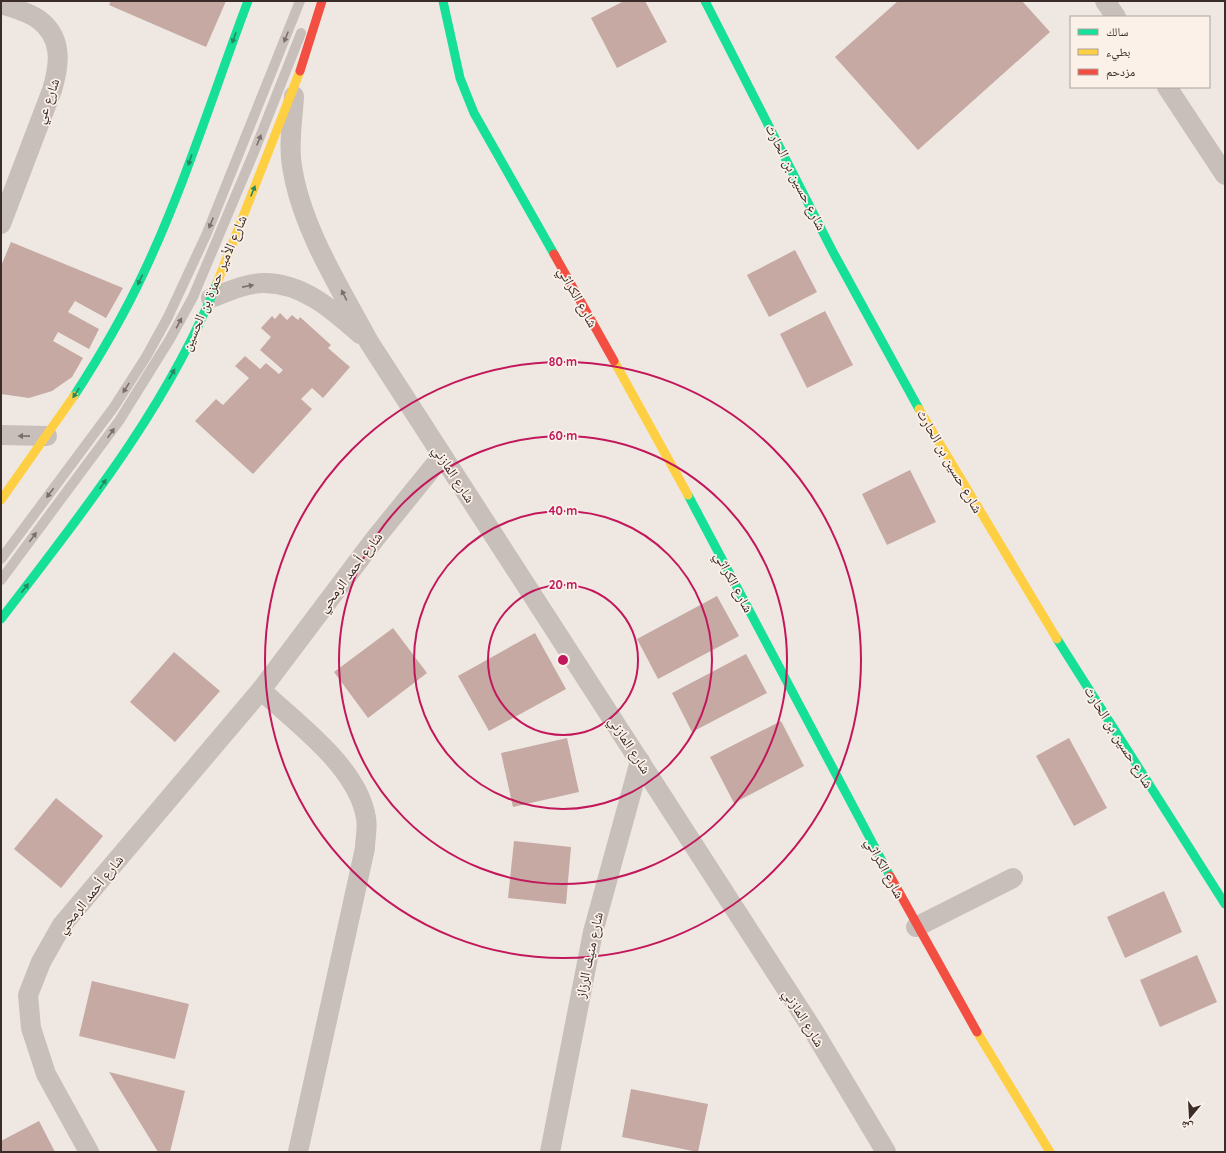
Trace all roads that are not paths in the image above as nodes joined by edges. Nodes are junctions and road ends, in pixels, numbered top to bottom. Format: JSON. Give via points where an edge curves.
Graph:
{"nodes":[{"id":1,"x":248,"y":1,"type":"edge"},
{"id":2,"x":300,"y":1,"type":"edge"},
{"id":3,"x":314,"y":1,"type":"edge"},
{"id":4,"x":322,"y":1,"type":"edge"},
{"id":5,"x":443,"y":1,"type":"edge"},
{"id":6,"x":705,"y":1,"type":"edge"},
{"id":7,"x":1105,"y":1,"type":"edge"},
{"id":8,"x":1,"y":4,"type":"edge"},
{"id":9,"x":1115,"y":16,"type":"edge"},
{"id":10,"x":1167,"y":88,"type":"edge"},
{"id":11,"x":294,"y":90,"type":"junction"},
{"id":12,"x":1225,"y":175,"type":"edge"},
{"id":13,"x":1,"y":224,"type":"edge"},
{"id":14,"x":211,"y":298,"type":"junction"},
{"id":15,"x":369,"y":342,"type":"junction"},
{"id":16,"x":1,"y":435,"type":"edge"},
{"id":17,"x":47,"y":436,"type":"junction"},
{"id":18,"x":442,"y":456,"type":"junction"},
{"id":19,"x":1,"y":500,"type":"edge"},
{"id":20,"x":1,"y":559,"type":"edge"},
{"id":21,"x":1,"y":580,"type":"edge"},
{"id":22,"x":1,"y":619,"type":"edge"},
{"id":23,"x":261,"y":690,"type":"junction"},
{"id":24,"x":640,"y":761,"type":"junction"},
{"id":25,"x":1012,"y":878,"type":"dead end"},
{"id":26,"x":1225,"y":904,"type":"edge"},
{"id":27,"x":916,"y":927,"type":"junction"},
{"id":28,"x":88,"y":1152,"type":"edge"},
{"id":29,"x":298,"y":1152,"type":"edge"},
{"id":30,"x":550,"y":1152,"type":"edge"},
{"id":31,"x":886,"y":1152,"type":"edge"},
{"id":32,"x":1050,"y":1152,"type":"edge"}],
"edges":[{"from":1,"to":17,"type":"street","one_way":true,"via":[[183,180],[149,263],[95,364]]},
{"from":2,"to":20,"type":"lane","one_way":true,"via":[[207,233],[168,316],[146,357],[114,407]]},
{"from":21,"to":3,"type":"lane","one_way":true,"via":[[119,421],[193,297]]},
{"from":4,"to":11,"type":"street","name":"شارع الأمير حمزة بن الحسين"},
{"from":5,"to":27,"type":"street","name":"شارع الكراثي","via":[[460,78],[474,113],[699,516]]},
{"from":6,"to":26,"type":"street","name":"شارع حسين بن الحارث","via":[[846,275],[913,398],[997,543]]},
{"from":7,"to":9,"type":"street"},
{"from":8,"to":13,"type":"street","name":"شارع عي","via":[[38,19],[51,32],[58,49],[58,70],[52,90]]},
{"from":10,"to":12,"type":"street"},
{"from":14,"to":11,"type":"street","name":"شارع الأمير حمزة بن الحسين","one_way":true},
{"from":15,"to":11,"type":"street","name":"شارع المازني","one_way":true,"via":[[319,245],[299,193],[292,165]]},
{"from":14,"to":15,"type":"street","name":"شارع المازني","one_way":true,"via":[[237,288],[264,283],[282,285],[317,299]]},
{"from":22,"to":14,"type":"street","name":"شارع الأمير حمزة بن الحسين","one_way":true,"via":[[123,456],[188,346]]},
{"from":15,"to":18,"type":"street","name":"شارع المازني"},
{"from":17,"to":16,"type":"street","one_way":true},
{"from":17,"to":19,"type":"street"},
{"from":18,"to":23,"type":"street","name":"شارع أحمد الرمحي","via":[[374,540]]},
{"from":18,"to":24,"type":"street","name":"شارع المازني"},
{"from":23,"to":28,"type":"street","name":"شارع أحمد الرمحي","via":[[62,925],[41,962],[28,995],[32,1028],[46,1074]]},
{"from":23,"to":29,"type":"street","via":[[339,762],[359,794],[366,818],[365,848]]},
{"from":24,"to":30,"type":"street","name":"شارع منيف الرزاز","via":[[593,932]]},
{"from":24,"to":31,"type":"street","name":"شارع المازني","via":[[813,1030]]},
{"from":25,"to":27,"type":"street"},
{"from":27,"to":32,"type":"street","name":"شارع الكراثي","via":[[1000,1073]]}]}
